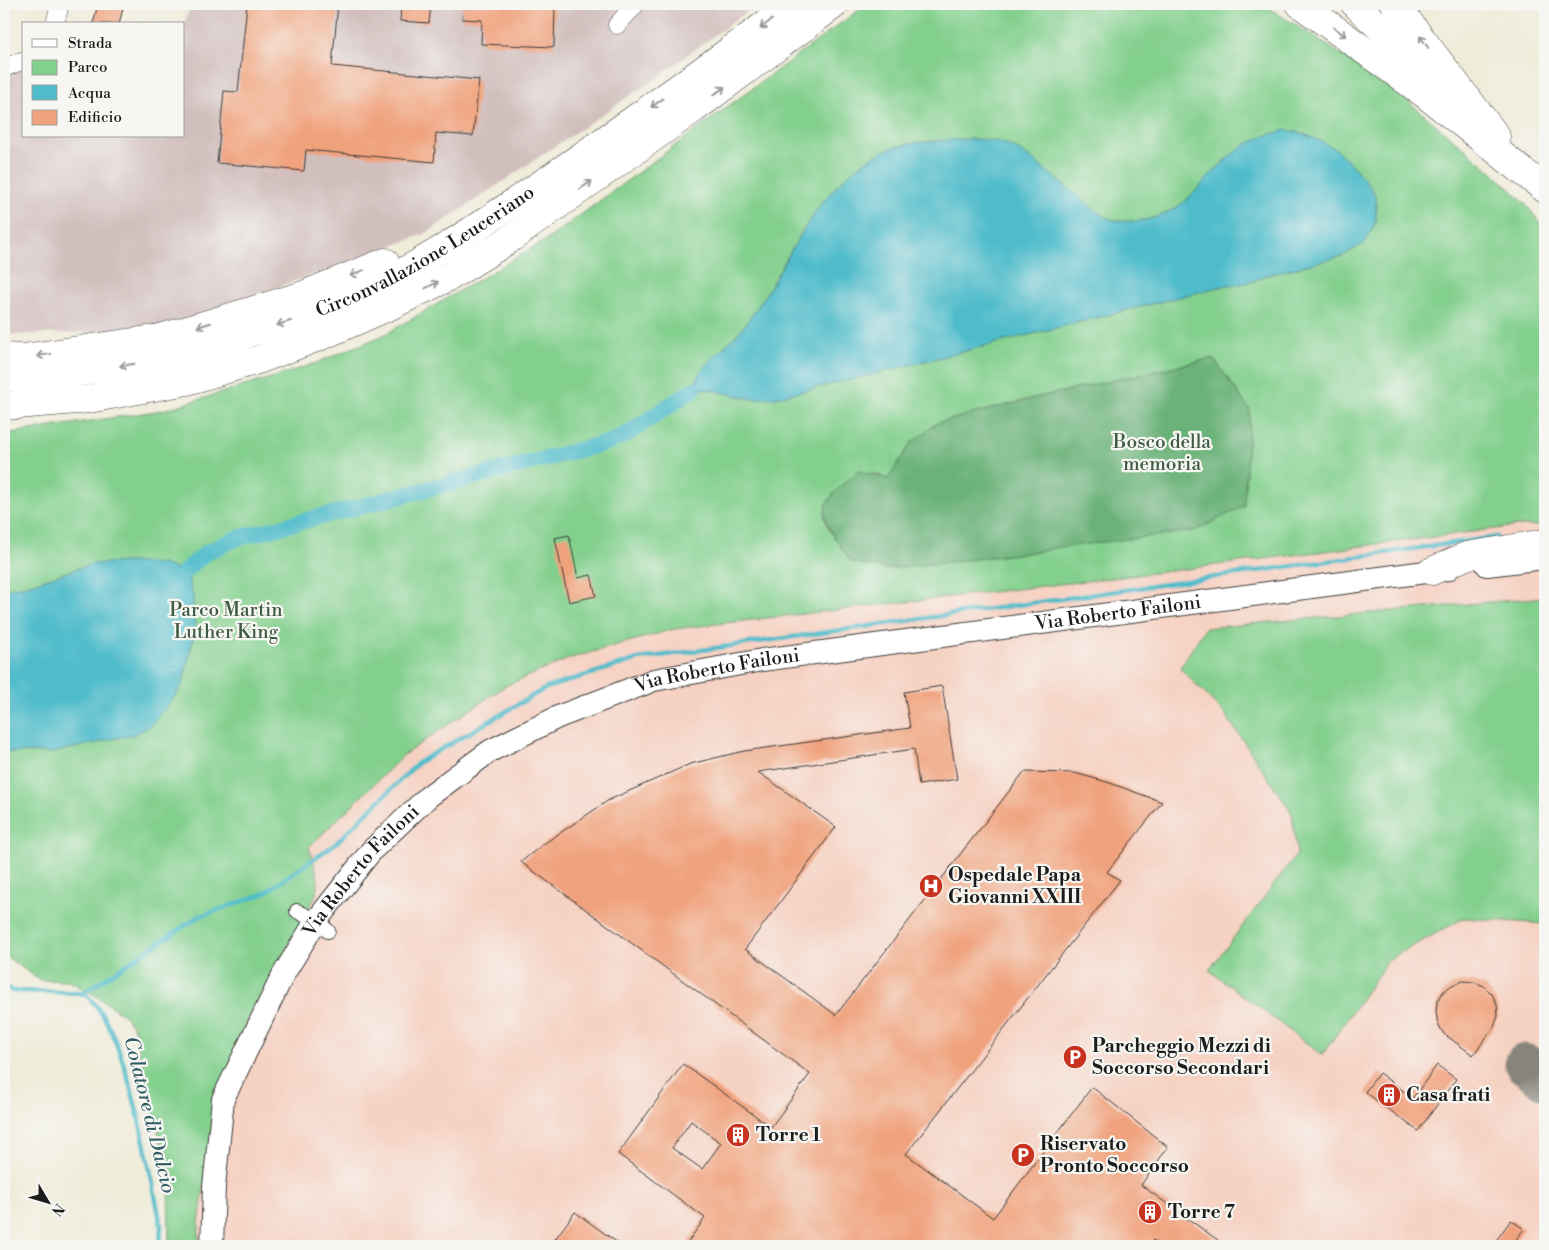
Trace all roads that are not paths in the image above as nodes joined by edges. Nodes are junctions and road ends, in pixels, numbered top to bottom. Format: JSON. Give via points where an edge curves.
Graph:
{"nodes":[{"id":1,"x":60,"y":4,"type":"edge"},
{"id":2,"x":636,"y":4,"type":"edge"},
{"id":3,"x":793,"y":4,"type":"edge"},
{"id":4,"x":854,"y":4,"type":"edge"},
{"id":5,"x":1300,"y":4,"type":"edge"},
{"id":6,"x":1355,"y":4,"type":"edge"},
{"id":7,"x":1395,"y":4,"type":"edge"},
{"id":8,"x":827,"y":10,"type":"edge"},
{"id":9,"x":56,"y":22,"type":"edge"},
{"id":10,"x":617,"y":25,"type":"dead end"},
{"id":11,"x":22,"y":61,"type":"edge"},
{"id":12,"x":4,"y":68,"type":"edge"},
{"id":13,"x":1496,"y":136,"type":"junction"},
{"id":14,"x":1545,"y":183,"type":"edge"},
{"id":15,"x":1545,"y":189,"type":"edge"},
{"id":16,"x":498,"y":213,"type":"junction"},
{"id":17,"x":4,"y":357,"type":"edge"},
{"id":18,"x":4,"y":378,"type":"edge"},
{"id":19,"x":187,"y":381,"type":"junction"},
{"id":20,"x":4,"y":406,"type":"edge"},
{"id":21,"x":4,"y":421,"type":"edge"},
{"id":22,"x":1545,"y":543,"type":"edge"},
{"id":23,"x":1545,"y":558,"type":"edge"},
{"id":24,"x":1432,"y":571,"type":"junction"},
{"id":25,"x":212,"y":1246,"type":"edge"}],
"edges":[{"from":1,"to":9,"type":"street"},
{"from":2,"to":10,"type":"street"},
{"from":3,"to":16,"type":"highway","name":"Circonvallazione Leuceriano","one_way":true,"via":[[633,121]]},
{"from":4,"to":8,"type":"highway","via":[[843,11]]},
{"from":5,"to":15,"type":"highway","one_way":true,"via":[[1426,95]]},
{"from":6,"to":13,"type":"highway"},
{"from":13,"to":7,"type":"highway","one_way":true},
{"from":19,"to":8,"type":"highway","name":"Circonvallazione Leuceriano","one_way":true,"via":[[261,359],[324,335],[452,276],[695,108]]},
{"from":11,"to":12,"type":"street"},
{"from":13,"to":14,"type":"highway"},
{"from":16,"to":17,"type":"highway","one_way":true,"via":[[459,224],[397,258],[301,296],[161,338],[23,358]]},
{"from":16,"to":18,"type":"highway","name":"Circonvallazione Leuceriano","one_way":true,"via":[[401,272],[301,317],[183,354],[49,376]]},
{"from":19,"to":20,"type":"highway","name":"Circonvallazione Leuceriano","via":[[89,399]]},
{"from":19,"to":21,"type":"highway","via":[[145,402]]},
{"from":22,"to":24,"type":"highway","via":[[1466,556]]},
{"from":23,"to":24,"type":"street","name":"Via Roberto Failoni"},
{"from":24,"to":25,"type":"street","name":"Via Roberto Failoni","via":[[762,660],[654,680],[558,717],[490,752],[429,796],[372,850],[314,921],[283,974],[223,1099]]}]}
